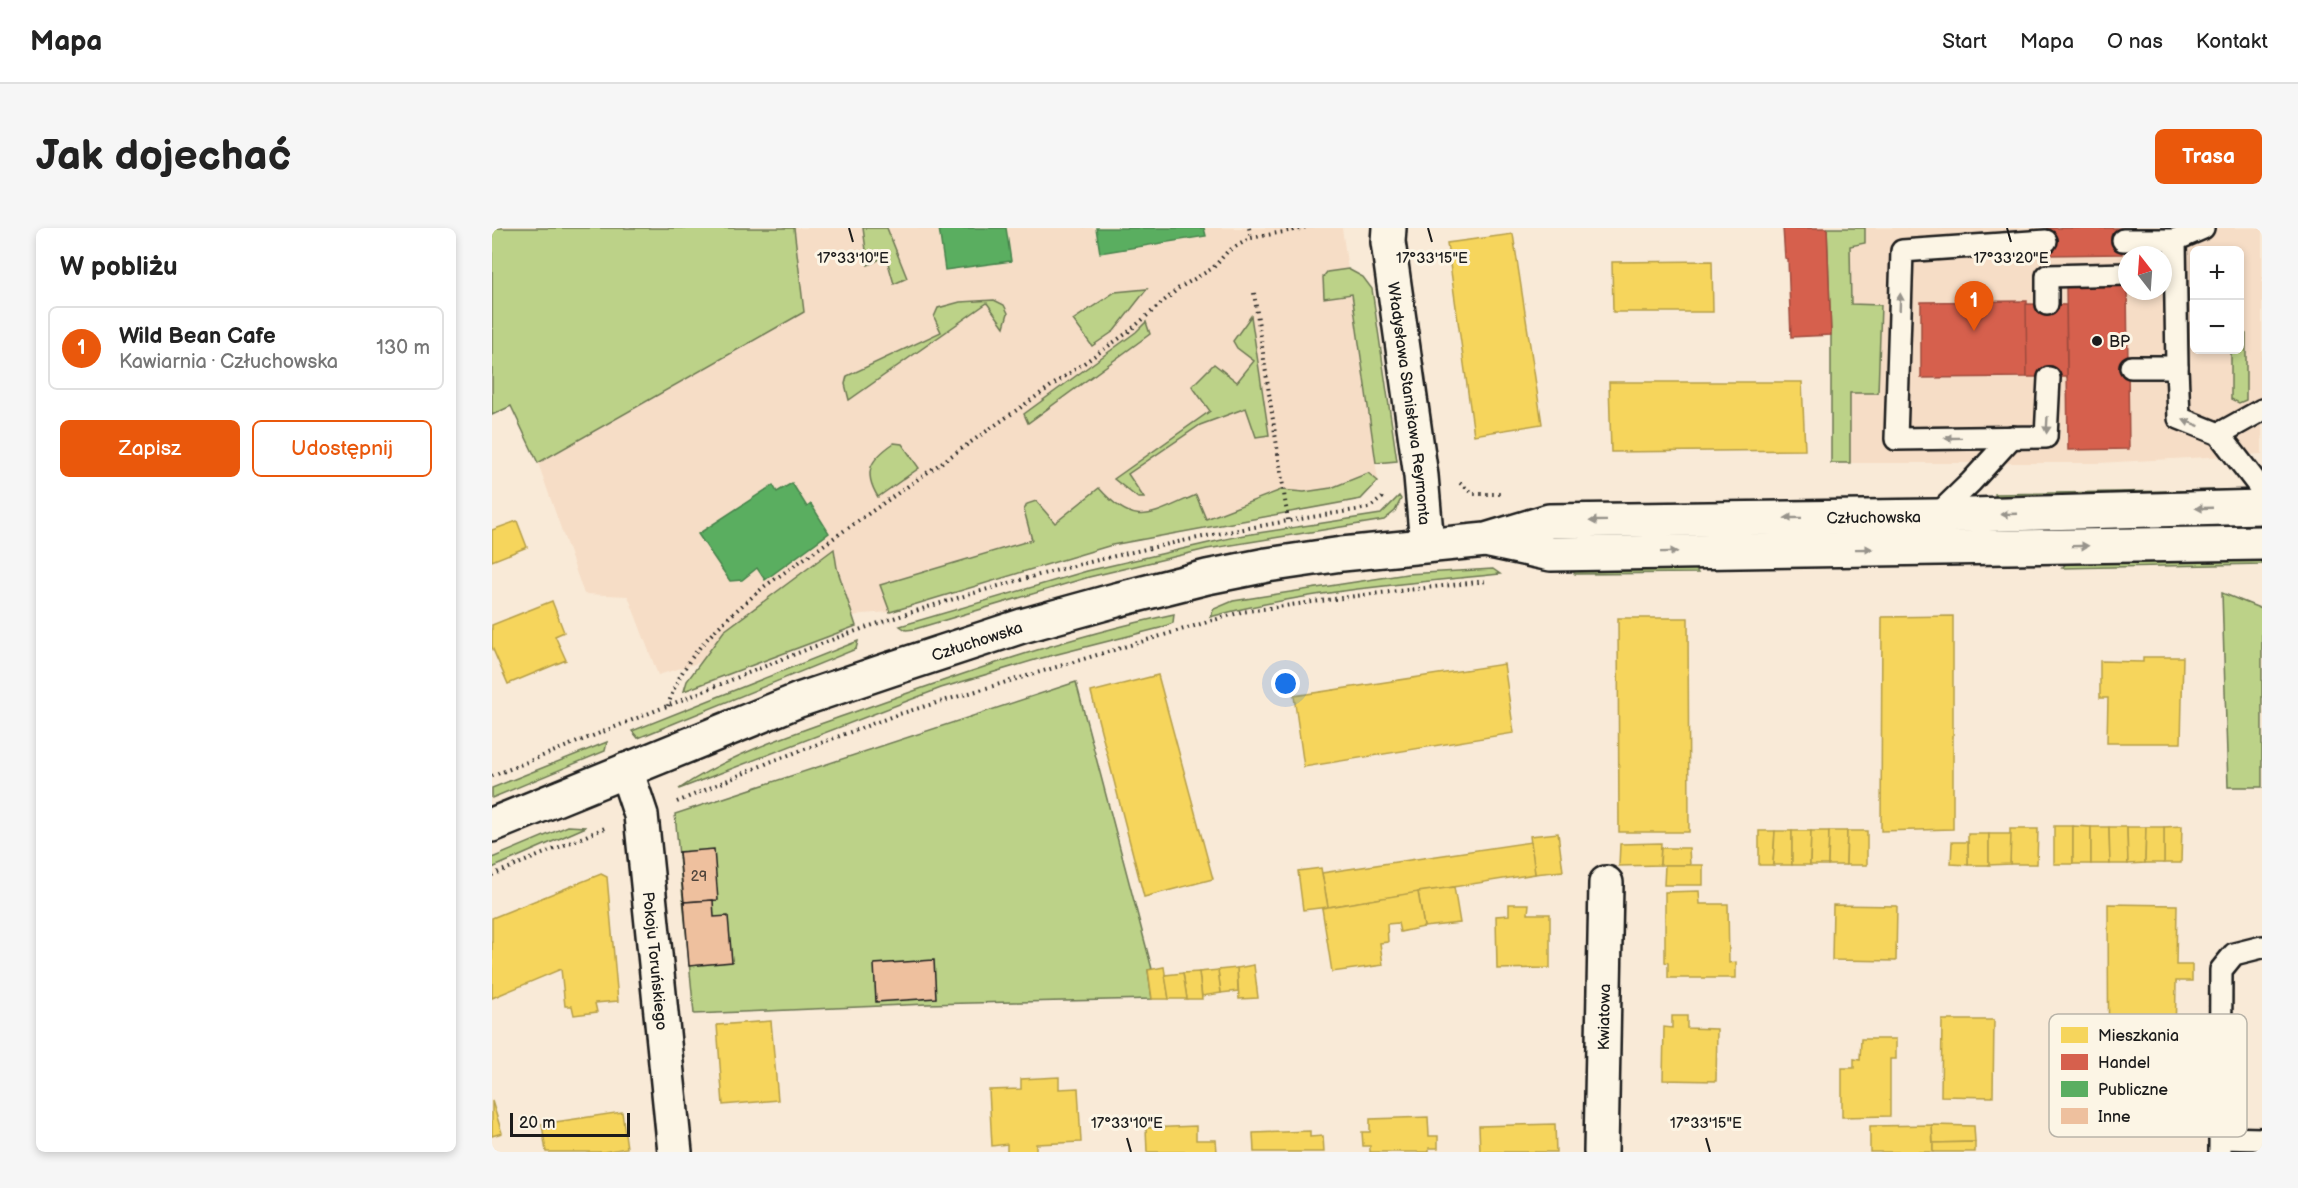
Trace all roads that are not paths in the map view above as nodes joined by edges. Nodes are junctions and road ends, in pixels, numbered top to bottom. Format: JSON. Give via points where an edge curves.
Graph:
{"nodes":[{"id":1,"x":1389,"y":228,"type":"edge"},
{"id":2,"x":2203,"y":228,"type":"edge"},
{"id":3,"x":2124,"y":240,"type":"dead end"},
{"id":4,"x":2175,"y":240,"type":"junction"},
{"id":5,"x":2046,"y":241,"type":"dead end"},
{"id":6,"x":2172,"y":256,"type":"edge"},
{"id":7,"x":2118,"y":274,"type":"edge"},
{"id":8,"x":2171,"y":300,"type":"edge"},
{"id":9,"x":2047,"y":304,"type":"dead end"},
{"id":10,"x":2132,"y":367,"type":"dead end"},
{"id":11,"x":2177,"y":367,"type":"junction"},
{"id":12,"x":2049,"y":378,"type":"dead end"},
{"id":13,"x":2262,"y":410,"type":"edge"},
{"id":14,"x":2219,"y":434,"type":"junction"},
{"id":15,"x":2012,"y":437,"type":"junction"},
{"id":16,"x":2262,"y":490,"type":"edge"},
{"id":17,"x":2262,"y":507,"type":"edge"},
{"id":18,"x":1936,"y":516,"type":"junction"},
{"id":19,"x":1486,"y":540,"type":"junction"},
{"id":20,"x":2262,"y":543,"type":"edge"},
{"id":21,"x":1427,"y":545,"type":"junction"},
{"id":22,"x":626,"y":770,"type":"junction"},
{"id":23,"x":492,"y":825,"type":"edge"},
{"id":24,"x":1606,"y":883,"type":"dead end"},
{"id":25,"x":2262,"y":947,"type":"edge"},
{"id":26,"x":2221,"y":1014,"type":"edge"},
{"id":27,"x":2262,"y":1139,"type":"edge"},
{"id":28,"x":2220,"y":1145,"type":"edge"},
{"id":29,"x":675,"y":1152,"type":"edge"},
{"id":30,"x":1601,"y":1152,"type":"edge"}],
"edges":[{"from":1,"to":21,"type":"main road","name":"Władysława Stanisława Reymonta"},
{"from":2,"to":4,"type":"lane"},
{"from":3,"to":4,"type":"lane"},
{"from":4,"to":6,"type":"lane"},
{"from":15,"to":5,"type":"lane","one_way":true,"via":[[1896,439],[1902,251]]},
{"from":7,"to":9,"type":"lane","via":[[2047,276]]},
{"from":8,"to":11,"type":"lane"},
{"from":10,"to":11,"type":"lane"},
{"from":14,"to":11,"type":"lane","one_way":true,"via":[[2179,418]]},
{"from":12,"to":15,"type":"lane","one_way":true,"via":[[2046,437]]},
{"from":13,"to":14,"type":"lane"},
{"from":14,"to":16,"type":"lane"},
{"from":15,"to":18,"type":"lane"},
{"from":17,"to":18,"type":"main road","name":"Człuchowska","one_way":true},
{"from":18,"to":19,"type":"main road","name":"Człuchowska","one_way":true,"via":[[1549,521]]},
{"from":19,"to":20,"type":"main road","name":"Człuchowska","one_way":true,"via":[[1551,554]]},
{"from":19,"to":21,"type":"main road","name":"Człuchowska"},
{"from":21,"to":22,"type":"main road","name":"Człuchowska","via":[[1342,554],[1207,577],[1022,626],[799,700]]},
{"from":22,"to":23,"type":"main road","name":"Człuchowska"},
{"from":22,"to":29,"type":"main road","name":"Pokoju Toruńskiego","via":[[641,815]]},
{"from":24,"to":30,"type":"main road","name":"Kwiatowa"},
{"from":25,"to":26,"type":"lane","via":[[2234,954],[2222,970]]},
{"from":27,"to":28,"type":"lane"}]}
